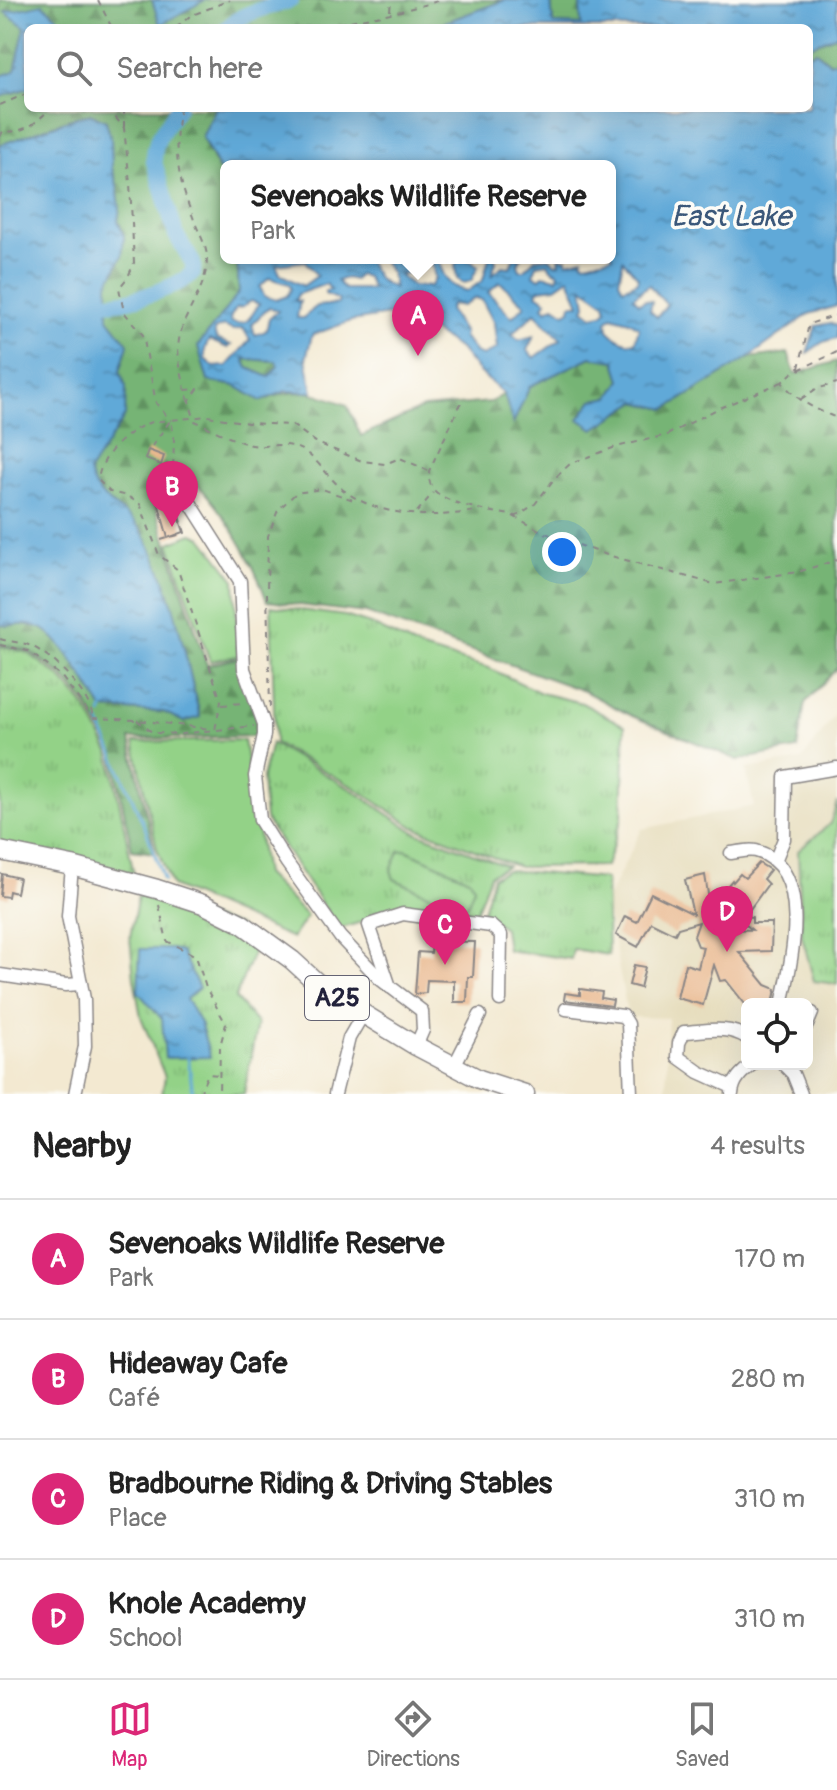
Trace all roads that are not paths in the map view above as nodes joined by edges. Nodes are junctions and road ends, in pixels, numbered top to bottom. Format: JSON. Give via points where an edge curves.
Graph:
{"nodes":[{"id":1,"x":191,"y":504,"type":"dead end"},
{"id":2,"x":837,"y":768,"type":"edge"},
{"id":3,"x":0,"y":851,"type":"edge"},
{"id":4,"x":731,"y":853,"type":"dead end"},
{"id":5,"x":775,"y":861,"type":"junction"},
{"id":6,"x":72,"y":866,"type":"junction"},
{"id":7,"x":0,"y":975,"type":"edge"},
{"id":8,"x":80,"y":984,"type":"junction"},
{"id":9,"x":390,"y":987,"type":"junction"},
{"id":10,"x":783,"y":998,"type":"edge"},
{"id":11,"x":500,"y":1000,"type":"dead end"},
{"id":12,"x":566,"y":1009,"type":"dead end"},
{"id":13,"x":363,"y":1014,"type":"junction"},
{"id":14,"x":480,"y":1015,"type":"dead end"},
{"id":15,"x":741,"y":1034,"type":"edge"},
{"id":16,"x":416,"y":1046,"type":"junction"},
{"id":17,"x":454,"y":1066,"type":"junction"},
{"id":18,"x":745,"y":1070,"type":"edge"},
{"id":19,"x":789,"y":1070,"type":"edge"},
{"id":20,"x":732,"y":1091,"type":"edge"},
{"id":21,"x":75,"y":1094,"type":"edge"},
{"id":22,"x":335,"y":1094,"type":"edge"},
{"id":23,"x":525,"y":1094,"type":"edge"},
{"id":24,"x":631,"y":1094,"type":"edge"},
{"id":25,"x":801,"y":1094,"type":"edge"}],
"edges":[{"from":1,"to":9,"type":"street","via":[[240,581],[244,669],[264,730],[255,776],[260,820],[340,937]]},
{"from":2,"to":5,"type":"street","via":[[785,777],[784,839]]},
{"from":3,"to":6,"type":"highway","number":"A25"},
{"from":4,"to":5,"type":"street","via":[[757,851]]},
{"from":5,"to":10,"type":"street","via":[[794,894]]},
{"from":6,"to":8,"type":"street","via":[[68,916]]},
{"from":6,"to":13,"type":"highway","number":"A25","via":[[203,904],[241,923]]},
{"from":7,"to":8,"type":"street"},
{"from":8,"to":21,"type":"street","via":[[85,1046]]},
{"from":9,"to":11,"type":"street","via":[[369,925],[403,914],[491,926],[501,935]]},
{"from":9,"to":16,"type":"street","via":[[422,1011],[423,1030]]},
{"from":12,"to":24,"type":"street","via":[[623,1016],[628,1024]]},
{"from":13,"to":16,"type":"highway","number":"A25"},
{"from":13,"to":22,"type":"street","via":[[349,1038]]},
{"from":14,"to":17,"type":"street"},
{"from":15,"to":20,"type":"street","via":[[684,1032],[679,1043],[678,1057]]},
{"from":16,"to":17,"type":"highway","number":"A25"},
{"from":17,"to":23,"type":"highway","number":"A25"},
{"from":18,"to":20,"type":"street"},
{"from":19,"to":25,"type":"street"}]}
